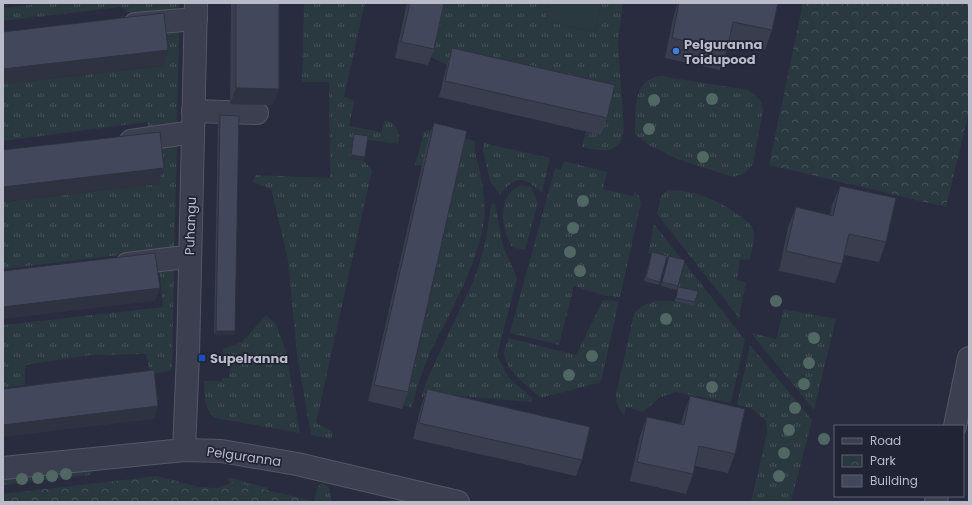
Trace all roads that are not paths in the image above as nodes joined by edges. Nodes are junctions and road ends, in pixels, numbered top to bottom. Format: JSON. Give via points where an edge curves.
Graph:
{"nodes":[{"id":1,"x":196,"y":11,"type":"edge"},
{"id":2,"x":117,"y":26,"type":"edge"},
{"id":3,"x":193,"y":111,"type":"junction"},
{"id":4,"x":257,"y":113,"type":"dead end"},
{"id":5,"x":193,"y":132,"type":"junction"},
{"id":6,"x":113,"y":143,"type":"edge"},
{"id":7,"x":189,"y":259,"type":"junction"},
{"id":8,"x":109,"y":266,"type":"edge"},
{"id":9,"x":969,"y":358,"type":"edge"},
{"id":10,"x":955,"y":425,"type":"edge"},
{"id":11,"x":184,"y":450,"type":"junction"},
{"id":12,"x":3,"y":468,"type":"edge"},
{"id":13,"x":458,"y":502,"type":"edge"}],
"edges":[{"from":1,"to":2,"type":"street"},
{"from":1,"to":3,"type":"street","name":"Puhangu"},
{"from":3,"to":4,"type":"street"},
{"from":3,"to":5,"type":"street","name":"Puhangu"},
{"from":5,"to":6,"type":"street"},
{"from":5,"to":7,"type":"street","name":"Puhangu"},
{"from":7,"to":8,"type":"street","via":[[177,258]]},
{"from":7,"to":11,"type":"street","name":"Puhangu"},
{"from":9,"to":10,"type":"street"},
{"from":11,"to":12,"type":"street","name":"Pelguranna"},
{"from":11,"to":13,"type":"street","name":"Pelguranna","via":[[221,451],[297,464]]}]}
